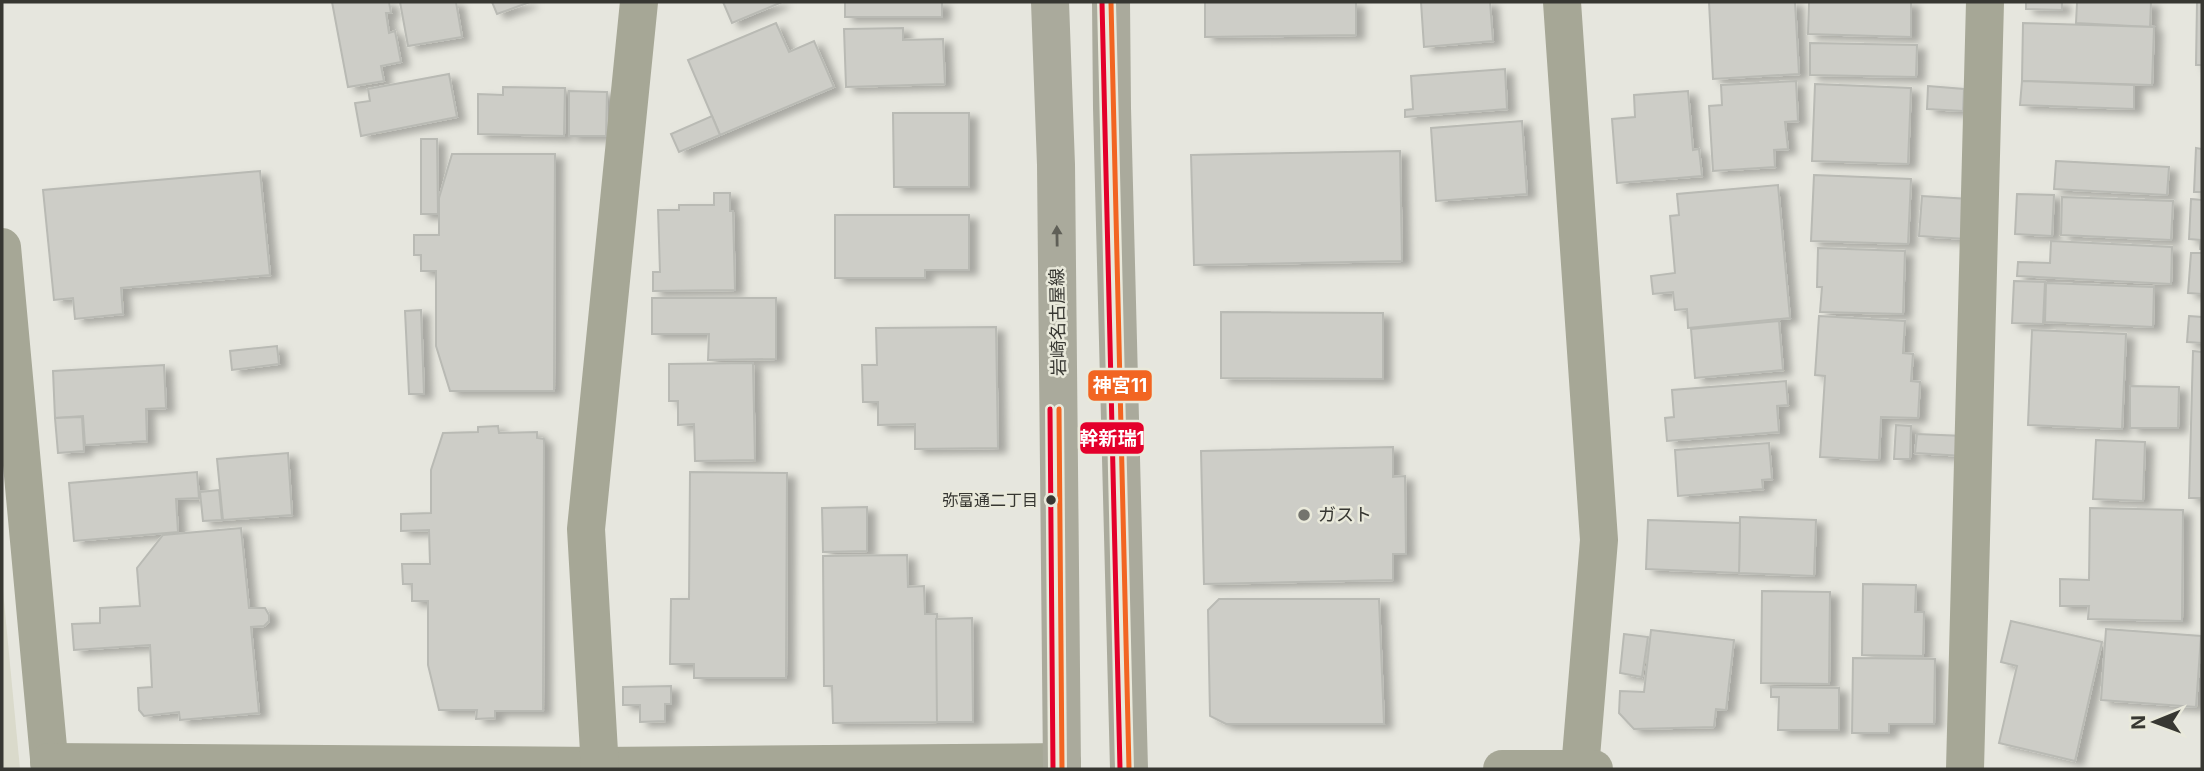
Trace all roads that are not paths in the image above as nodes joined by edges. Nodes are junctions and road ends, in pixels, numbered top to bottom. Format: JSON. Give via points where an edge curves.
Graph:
{"nodes":[{"id":1,"x":639,"y":2,"type":"edge"},
{"id":2,"x":1051,"y":2,"type":"edge"},
{"id":3,"x":1111,"y":2,"type":"edge"},
{"id":4,"x":1562,"y":2,"type":"edge"},
{"id":5,"x":1985,"y":2,"type":"edge"},
{"id":6,"x":2,"y":247,"type":"edge"},
{"id":7,"x":49,"y":765,"type":"edge"},
{"id":8,"x":1062,"y":766,"type":"edge"},
{"id":9,"x":600,"y":768,"type":"edge"},
{"id":10,"x":1129,"y":769,"type":"edge"},
{"id":11,"x":1502,"y":769,"type":"edge"},
{"id":12,"x":1585,"y":769,"type":"edge"},
{"id":13,"x":1965,"y":769,"type":"edge"}],
"edges":[{"from":1,"to":9,"type":"street","via":[[586,529]]},
{"from":8,"to":2,"type":"main road","name":"岩崎名古屋線","one_way":true},
{"from":3,"to":10,"type":"main road"},
{"from":4,"to":12,"type":"street","via":[[1599,540]]},
{"from":5,"to":13,"type":"street"},
{"from":6,"to":7,"type":"street"},
{"from":7,"to":9,"type":"street"},
{"from":8,"to":9,"type":"street"},
{"from":11,"to":12,"type":"street"}]}
